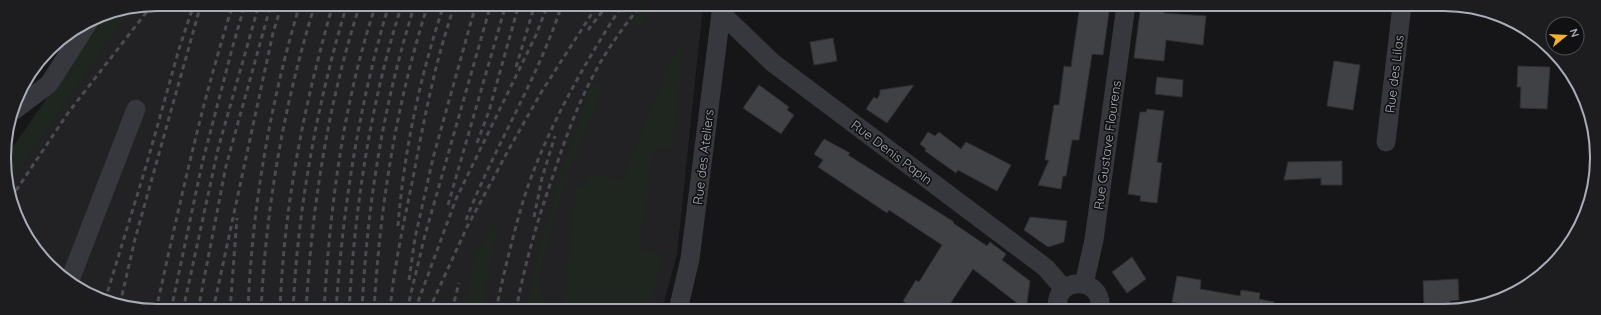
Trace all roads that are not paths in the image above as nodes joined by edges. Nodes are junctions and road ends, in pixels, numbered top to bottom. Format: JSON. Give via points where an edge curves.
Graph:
{"nodes":[{"id":1,"x":723,"y":11,"type":"edge"},
{"id":2,"x":725,"y":11,"type":"edge"},
{"id":3,"x":1125,"y":11,"type":"edge"},
{"id":4,"x":1401,"y":11,"type":"edge"},
{"id":5,"x":82,"y":32,"type":"edge"},
{"id":6,"x":20,"y":106,"type":"edge"},
{"id":7,"x":136,"y":109,"type":"dead end"},
{"id":8,"x":1386,"y":142,"type":"dead end"},
{"id":9,"x":71,"y":276,"type":"edge"},
{"id":10,"x":1084,"y":284,"type":"junction"},
{"id":11,"x":1064,"y":288,"type":"junction"},
{"id":12,"x":679,"y":304,"type":"edge"},
{"id":13,"x":1057,"y":304,"type":"edge"},
{"id":14,"x":1100,"y":304,"type":"edge"}],
"edges":[{"from":1,"to":12,"type":"street","name":"Rue des Ateliers","via":[[690,259]]},
{"from":2,"to":11,"type":"street","name":"Rue Denis Papin","via":[[773,63],[1046,268]]},
{"from":3,"to":10,"type":"street","name":"Rue Gustave Flourens","via":[[1094,240]]},
{"from":4,"to":8,"type":"street","name":"Rue des Lilas"},
{"from":5,"to":6,"type":"street","via":[[50,84]]},
{"from":7,"to":9,"type":"street"},
{"from":10,"to":11,"type":"street","via":[[1077,283]]},
{"from":10,"to":14,"type":"street","via":[[1090,286],[1099,296]]},
{"from":11,"to":13,"type":"street"}]}
